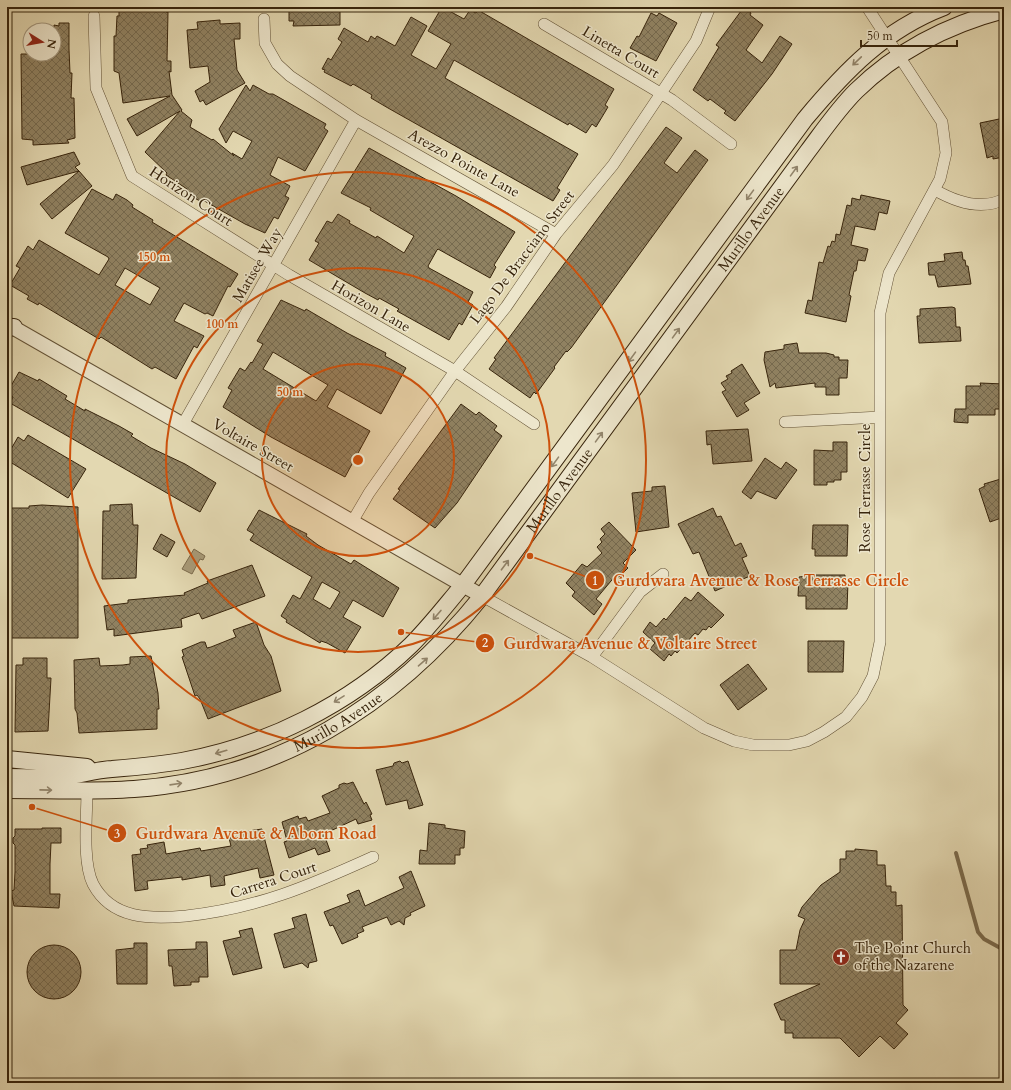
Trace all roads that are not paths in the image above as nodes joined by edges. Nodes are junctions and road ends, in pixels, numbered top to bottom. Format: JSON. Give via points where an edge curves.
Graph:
{"nodes":[{"id":1,"x":710,"y":7,"type":"edge"},
{"id":2,"x":867,"y":7,"type":"edge"},
{"id":3,"x":944,"y":7,"type":"edge"},
{"id":4,"x":1004,"y":10,"type":"edge"},
{"id":5,"x":94,"y":16,"type":"dead end"},
{"id":6,"x":264,"y":19,"type":"dead end"},
{"id":7,"x":544,"y":24,"type":"dead end"},
{"id":8,"x":887,"y":37,"type":"junction"},
{"id":9,"x":900,"y":55,"type":"junction"},
{"id":10,"x":662,"y":94,"type":"junction"},
{"id":11,"x":356,"y":120,"type":"junction"},
{"id":12,"x":731,"y":144,"type":"dead end"},
{"id":13,"x":935,"y":190,"type":"junction"},
{"id":14,"x":1004,"y":199,"type":"edge"},
{"id":15,"x":556,"y":234,"type":"junction"},
{"id":16,"x":273,"y":266,"type":"junction"},
{"id":17,"x":9,"y":326,"type":"edge"},
{"id":18,"x":455,"y":371,"type":"junction"},
{"id":19,"x":880,"y":417,"type":"junction"},
{"id":20,"x":785,"y":422,"type":"dead end"},
{"id":21,"x":183,"y":424,"type":"junction"},
{"id":22,"x":534,"y":424,"type":"dead end"},
{"id":23,"x":352,"y":522,"type":"junction"},
{"id":24,"x":663,"y":574,"type":"dead end"},
{"id":25,"x":463,"y":585,"type":"junction"},
{"id":26,"x":482,"y":596,"type":"junction"},
{"id":27,"x":592,"y":657,"type":"junction"},
{"id":28,"x":7,"y":759,"type":"edge"},
{"id":29,"x":112,"y":768,"type":"junction"},
{"id":30,"x":7,"y":777,"type":"edge"},
{"id":31,"x":7,"y":790,"type":"edge"},
{"id":32,"x":87,"y":791,"type":"junction"},
{"id":33,"x":373,"y":857,"type":"dead end"}],
"edges":[{"from":1,"to":10,"type":"street","name":"Lago De Bracciano Street","via":[[696,41]]},
{"from":2,"to":8,"type":"street","name":"Rose Terrasse Circle"},
{"from":3,"to":8,"type":"main road","name":"Murillo Avenue","via":[[928,13]]},
{"from":4,"to":9,"type":"main road","name":"Murillo Avenue","via":[[973,18],[940,32]]},
{"from":5,"to":16,"type":"street","name":"Horizon Court","via":[[96,88],[132,176]]},
{"from":6,"to":11,"type":"street","name":"Arezzo Pointe Lane","via":[[265,43],[276,64]]},
{"from":7,"to":10,"type":"street","name":"Linetta Court"},
{"from":8,"to":9,"type":"street","name":"Rose Terrasse Circle"},
{"from":8,"to":25,"type":"main road","name":"Murillo Avenue","one_way":true,"via":[[868,51],[835,83],[805,119]]},
{"from":9,"to":13,"type":"street","name":"Rose Terrasse Circle","via":[[942,122],[946,153]]},
{"from":26,"to":9,"type":"main road","name":"Murillo Avenue","one_way":true,"via":[[837,113],[855,92]]},
{"from":10,"to":12,"type":"street","name":"Linetta Court"},
{"from":10,"to":15,"type":"street","name":"Lago De Bracciano Street","via":[[613,165]]},
{"from":11,"to":15,"type":"street","name":"Arezzo Pointe Lane"},
{"from":11,"to":16,"type":"street","name":"Matisee Way"},
{"from":13,"to":14,"type":"street","via":[[948,198],[975,205],[996,203]]},
{"from":13,"to":19,"type":"street","name":"Rose Terrasse Circle","via":[[889,273],[880,312]]},
{"from":15,"to":18,"type":"street","name":"Lago De Bracciano Street","via":[[506,306]]},
{"from":16,"to":18,"type":"street","name":"Horizon Lane"},
{"from":16,"to":21,"type":"street","name":"Matisee Way"},
{"from":17,"to":21,"type":"street","name":"Voltaire Street"},
{"from":18,"to":22,"type":"street","name":"Horizon Lane"},
{"from":18,"to":23,"type":"street","name":"Lago De Bracciano Street","via":[[369,493]]},
{"from":19,"to":20,"type":"street"},
{"from":19,"to":27,"type":"street","name":"Rose Terrasse Circle","via":[[880,642],[874,676],[846,717],[813,738],[789,745],[753,745],[734,741],[704,728]]},
{"from":21,"to":23,"type":"street","name":"Voltaire Street"},
{"from":23,"to":25,"type":"street","name":"Voltaire Street"},
{"from":24,"to":27,"type":"street","via":[[640,592]]},
{"from":25,"to":26,"type":"street","name":"Voltaire Street"},
{"from":25,"to":29,"type":"main road","name":"Murillo Avenue","one_way":true,"via":[[411,644],[355,689],[325,708],[254,742],[217,753],[135,768]]},
{"from":26,"to":27,"type":"street","name":"Rose Terrasse Circle"},
{"from":32,"to":26,"type":"main road","name":"Murillo Avenue","one_way":true,"via":[[134,789],[189,782],[271,758],[311,740],[348,719],[393,687],[430,655],[461,623]]},
{"from":28,"to":29,"type":"main road"},
{"from":29,"to":30,"type":"main road","name":"Murillo Avenue","via":[[57,778]]},
{"from":31,"to":32,"type":"main road","name":"Murillo Avenue","one_way":true},
{"from":32,"to":33,"type":"street","name":"Carrera Court","via":[[87,868],[93,884],[103,898],[125,913],[166,918],[220,912],[273,899]]}]}
